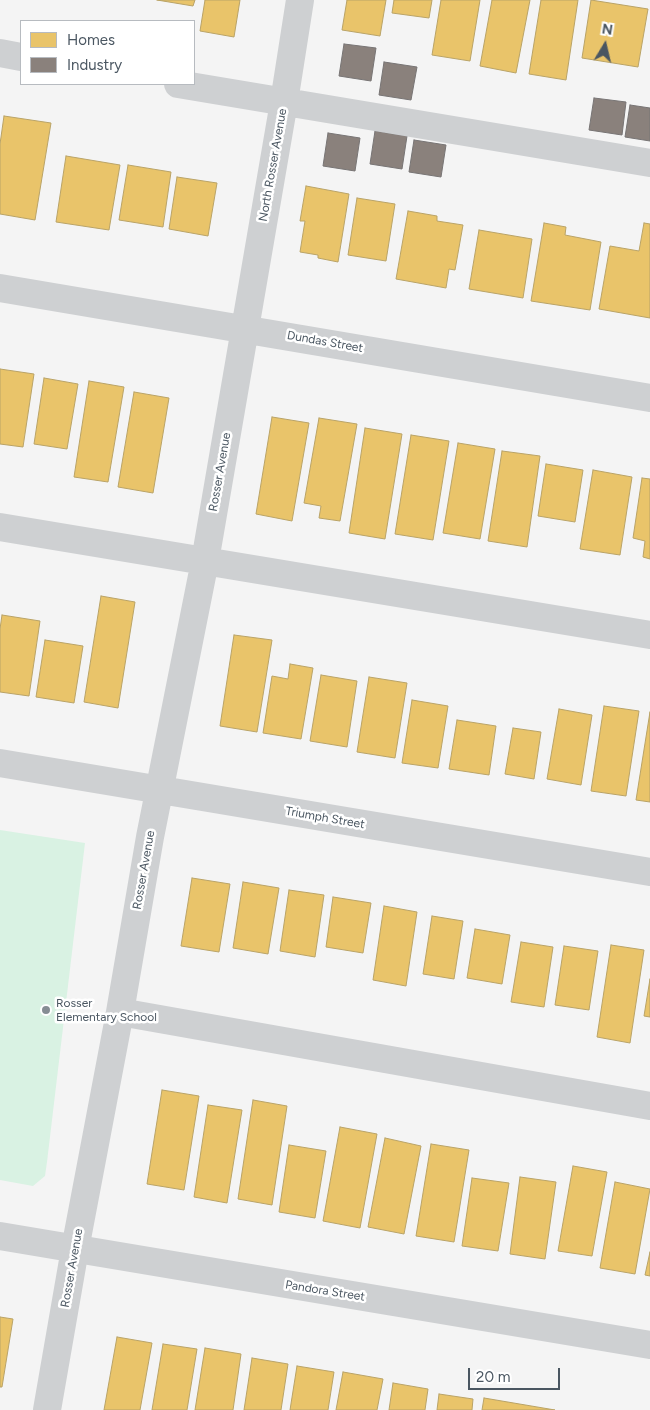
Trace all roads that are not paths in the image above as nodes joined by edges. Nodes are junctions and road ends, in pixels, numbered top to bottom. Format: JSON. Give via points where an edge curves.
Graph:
{"nodes":[{"id":1,"x":300,"y":0,"type":"edge"},
{"id":2,"x":0,"y":53,"type":"edge"},
{"id":3,"x":20,"y":57,"type":"edge"},
{"id":4,"x":184,"y":85,"type":"edge"},
{"id":5,"x":284,"y":102,"type":"junction"},
{"id":6,"x":650,"y":163,"type":"edge"},
{"id":7,"x":0,"y":288,"type":"edge"},
{"id":8,"x":245,"y":330,"type":"junction"},
{"id":9,"x":650,"y":398,"type":"edge"},
{"id":10,"x":0,"y":528,"type":"edge"},
{"id":11,"x":205,"y":561,"type":"junction"},
{"id":12,"x":650,"y":634,"type":"edge"},
{"id":13,"x":0,"y":763,"type":"edge"},
{"id":14,"x":159,"y":790,"type":"junction"},
{"id":15,"x":650,"y":872,"type":"edge"},
{"id":16,"x":120,"y":1012,"type":"junction"},
{"id":17,"x":650,"y":1106,"type":"edge"},
{"id":18,"x":0,"y":1236,"type":"edge"},
{"id":19,"x":75,"y":1249,"type":"junction"},
{"id":20,"x":650,"y":1345,"type":"edge"},
{"id":21,"x":47,"y":1410,"type":"edge"}],
"edges":[{"from":1,"to":5,"type":"street","name":"North Rosser Avenue"},
{"from":2,"to":3,"type":"street"},
{"from":4,"to":5,"type":"street"},
{"from":5,"to":6,"type":"street"},
{"from":5,"to":8,"type":"street","name":"North Rosser Avenue"},
{"from":7,"to":8,"type":"street","name":"Dundas Street"},
{"from":8,"to":9,"type":"street","name":"Dundas Street"},
{"from":8,"to":11,"type":"street","name":"Rosser Avenue"},
{"from":10,"to":11,"type":"street"},
{"from":11,"to":12,"type":"street"},
{"from":11,"to":14,"type":"street","name":"Rosser Avenue"},
{"from":13,"to":14,"type":"street","name":"Triumph Street"},
{"from":14,"to":15,"type":"street","name":"Triumph Street"},
{"from":14,"to":16,"type":"street","name":"Rosser Avenue"},
{"from":16,"to":17,"type":"street"},
{"from":16,"to":19,"type":"street","name":"Rosser Avenue"},
{"from":18,"to":19,"type":"street","name":"Pandora Street"},
{"from":19,"to":20,"type":"street","name":"Pandora Street"},
{"from":19,"to":21,"type":"street","name":"Rosser Avenue"}]}
